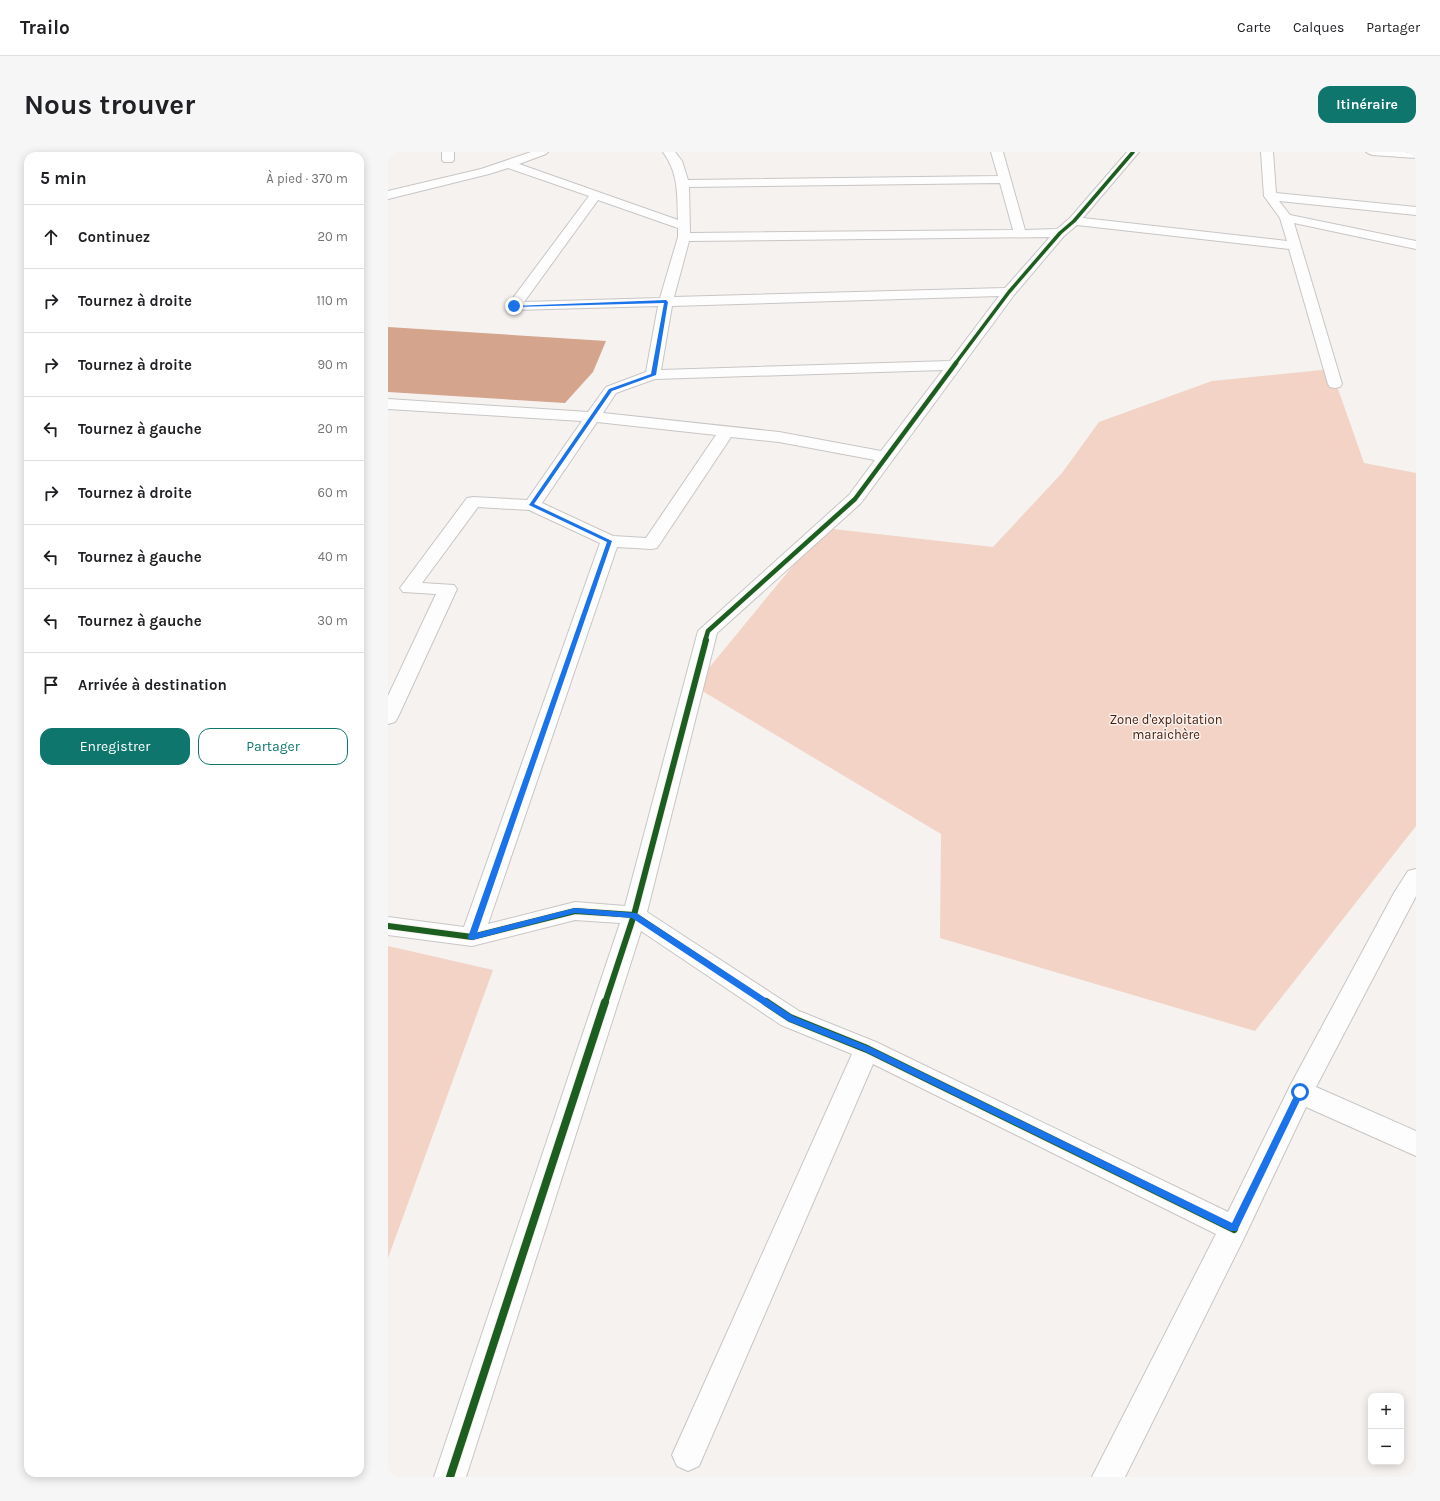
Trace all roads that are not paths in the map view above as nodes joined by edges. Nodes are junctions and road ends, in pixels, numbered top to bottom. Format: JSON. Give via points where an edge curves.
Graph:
{"nodes":[{"id":1,"x":542,"y":152,"type":"edge"},
{"id":2,"x":669,"y":152,"type":"edge"},
{"id":3,"x":997,"y":152,"type":"edge"},
{"id":4,"x":1133,"y":152,"type":"edge"},
{"id":5,"x":1267,"y":152,"type":"edge"},
{"id":6,"x":1372,"y":152,"type":"edge"},
{"id":7,"x":1416,"y":155,"type":"edge"},
{"id":8,"x":508,"y":164,"type":"junction"},
{"id":9,"x":1005,"y":179,"type":"junction"},
{"id":10,"x":683,"y":184,"type":"junction"},
{"id":11,"x":388,"y":195,"type":"edge"},
{"id":12,"x":596,"y":195,"type":"junction"},
{"id":13,"x":1270,"y":196,"type":"junction"},
{"id":14,"x":1416,"y":211,"type":"edge"},
{"id":15,"x":1286,"y":218,"type":"junction"},
{"id":16,"x":1067,"y":227,"type":"junction"},
{"id":17,"x":684,"y":231,"type":"junction"},
{"id":18,"x":1020,"y":233,"type":"junction"},
{"id":19,"x":1416,"y":245,"type":"edge"},
{"id":20,"x":1295,"y":246,"type":"junction"},
{"id":21,"x":1009,"y":292,"type":"junction"},
{"id":22,"x":666,"y":302,"type":"junction"},
{"id":23,"x":954,"y":365,"type":"junction"},
{"id":24,"x":654,"y":375,"type":"junction"},
{"id":25,"x":1335,"y":384,"type":"dead end"},
{"id":26,"x":388,"y":404,"type":"edge"},
{"id":27,"x":592,"y":417,"type":"junction"},
{"id":28,"x":727,"y":431,"type":"junction"},
{"id":29,"x":885,"y":456,"type":"junction"},
{"id":30,"x":532,"y":505,"type":"junction"},
{"id":31,"x":610,"y":541,"type":"junction"},
{"id":32,"x":388,"y":717,"type":"edge"},
{"id":33,"x":1413,"y":889,"type":"edge"},
{"id":34,"x":634,"y":915,"type":"junction"},
{"id":35,"x":388,"y":926,"type":"edge"},
{"id":36,"x":472,"y":937,"type":"junction"},
{"id":37,"x":867,"y":1049,"type":"junction"},
{"id":38,"x":1300,"y":1092,"type":"junction"},
{"id":39,"x":1416,"y":1144,"type":"edge"},
{"id":40,"x":1234,"y":1228,"type":"junction"},
{"id":41,"x":688,"y":1455,"type":"dead end"},
{"id":42,"x":450,"y":1477,"type":"edge"},
{"id":43,"x":1108,"y":1477,"type":"edge"}],
"edges":[{"from":1,"to":8,"type":"street"},
{"from":2,"to":10,"type":"street","via":[[676,161]]},
{"from":3,"to":9,"type":"street"},
{"from":4,"to":16,"type":"street"},
{"from":5,"to":13,"type":"street"},
{"from":6,"to":7,"type":"street"},
{"from":8,"to":11,"type":"street"},
{"from":8,"to":12,"type":"street"},
{"from":9,"to":10,"type":"street"},
{"from":9,"to":18,"type":"street"},
{"from":10,"to":17,"type":"street"},
{"from":12,"to":17,"type":"street"},
{"from":12,"to":22,"type":"street","via":[[514,306]]},
{"from":13,"to":14,"type":"street"},
{"from":13,"to":15,"type":"street"},
{"from":15,"to":19,"type":"street"},
{"from":15,"to":20,"type":"street"},
{"from":16,"to":18,"type":"street"},
{"from":16,"to":20,"type":"street"},
{"from":16,"to":21,"type":"street"},
{"from":17,"to":18,"type":"street"},
{"from":17,"to":22,"type":"street"},
{"from":20,"to":25,"type":"street"},
{"from":21,"to":22,"type":"street"},
{"from":21,"to":23,"type":"street"},
{"from":22,"to":24,"type":"street"},
{"from":23,"to":24,"type":"street"},
{"from":23,"to":29,"type":"street"},
{"from":24,"to":27,"type":"street","via":[[611,390]]},
{"from":26,"to":27,"type":"street"},
{"from":27,"to":28,"type":"street"},
{"from":27,"to":30,"type":"street"},
{"from":28,"to":29,"type":"street","via":[[779,437]]},
{"from":28,"to":31,"type":"street","via":[[651,544]]},
{"from":29,"to":34,"type":"street","via":[[856,499],[708,631]]},
{"from":30,"to":31,"type":"street"},
{"from":30,"to":32,"type":"street","via":[[473,502],[409,588],[448,589]]},
{"from":31,"to":36,"type":"street"},
{"from":33,"to":38,"type":"street"},
{"from":34,"to":36,"type":"street","via":[[575,911]]},
{"from":34,"to":37,"type":"street","via":[[790,1018]]},
{"from":34,"to":42,"type":"street"},
{"from":35,"to":36,"type":"street"},
{"from":37,"to":40,"type":"street"},
{"from":37,"to":41,"type":"street"},
{"from":38,"to":39,"type":"street"},
{"from":38,"to":40,"type":"street"},
{"from":40,"to":43,"type":"street"}]}
